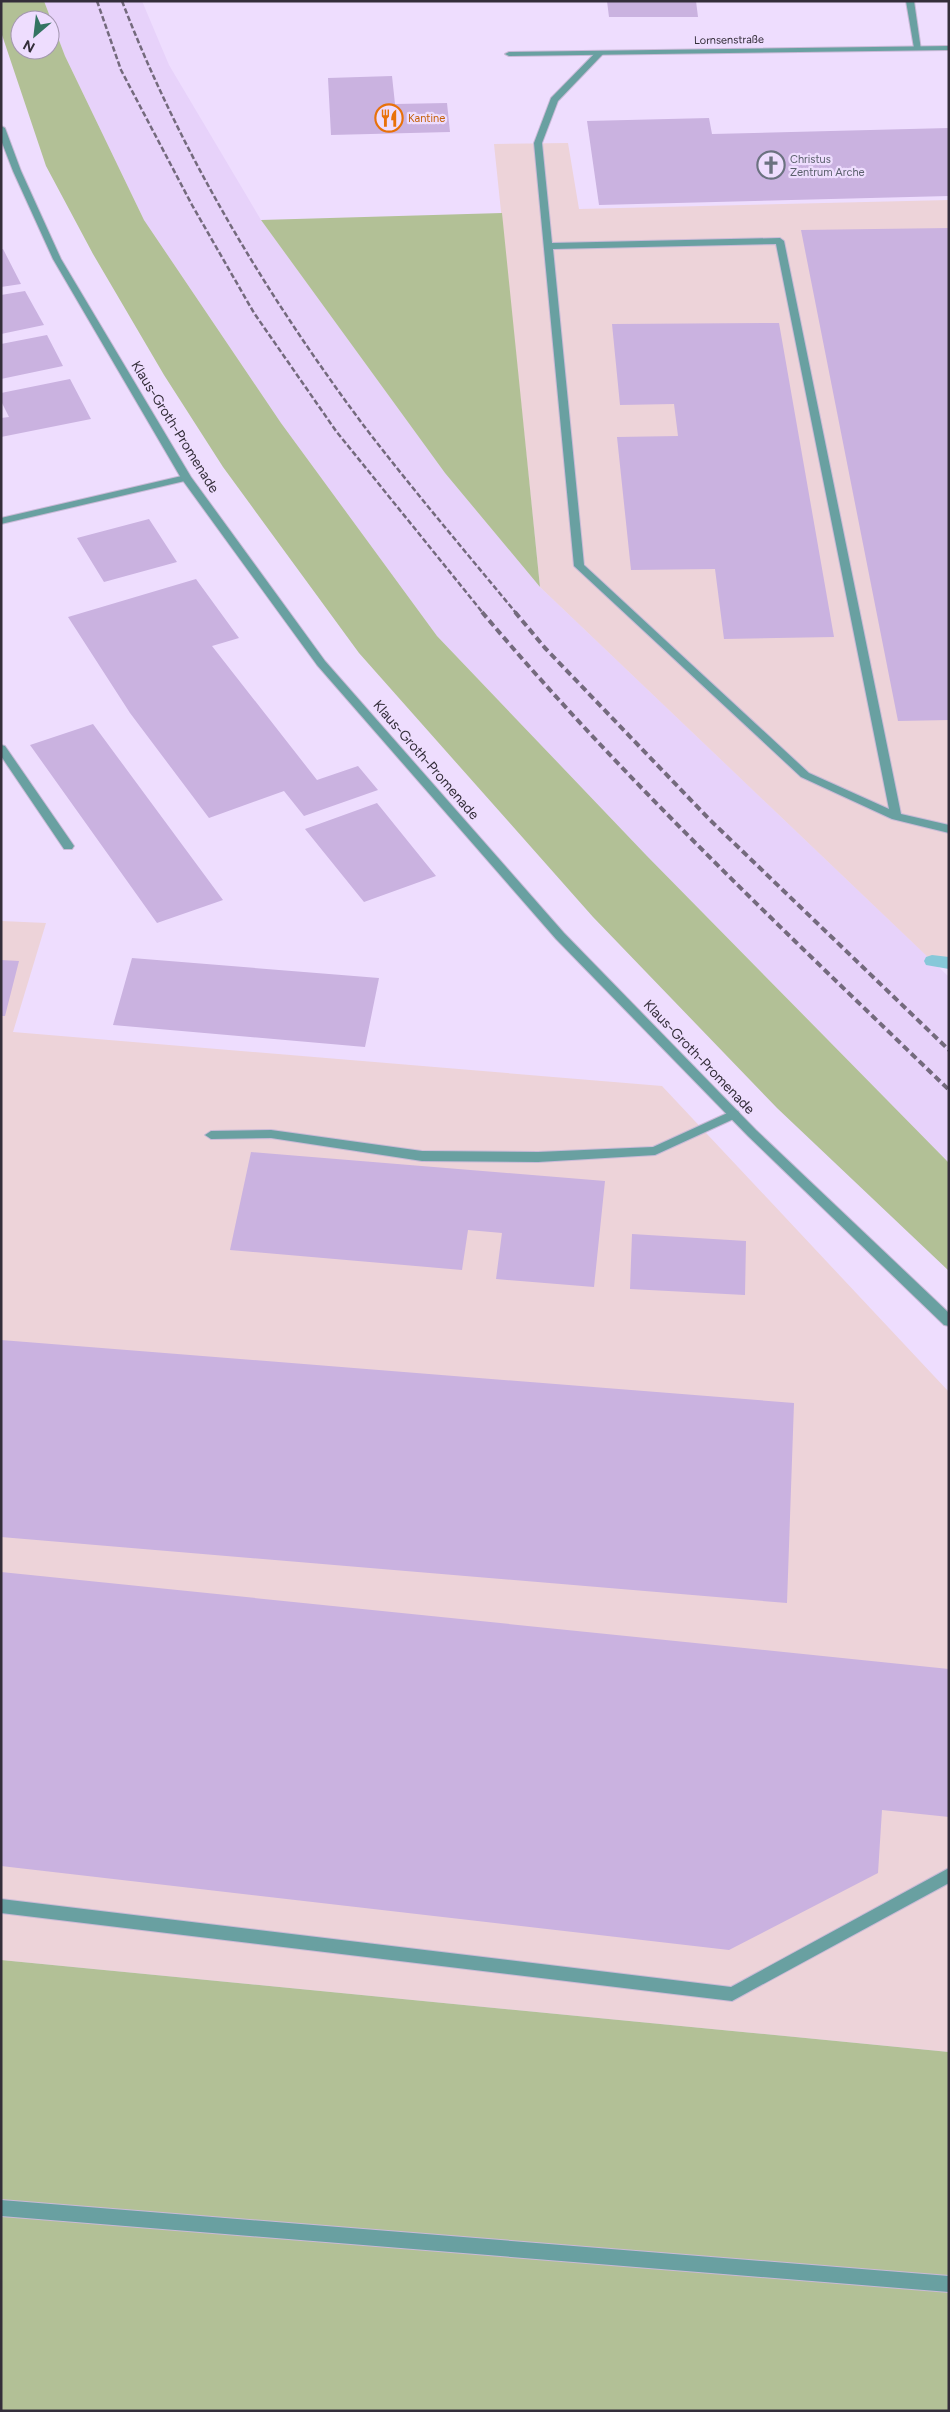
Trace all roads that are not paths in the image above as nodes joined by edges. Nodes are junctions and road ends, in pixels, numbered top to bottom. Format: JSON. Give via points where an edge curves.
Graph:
{"nodes":[{"id":1,"x":910,"y":1,"type":"edge"},
{"id":2,"x":918,"y":48,"type":"junction"},
{"id":3,"x":949,"y":48,"type":"edge"},
{"id":4,"x":600,"y":53,"type":"junction"},
{"id":5,"x":509,"y":54,"type":"dead end"},
{"id":6,"x":1,"y":128,"type":"edge"},
{"id":7,"x":548,"y":246,"type":"junction"},
{"id":8,"x":186,"y":478,"type":"junction"},
{"id":9,"x":1,"y":520,"type":"edge"},
{"id":10,"x":1,"y":748,"type":"edge"},
{"id":11,"x":896,"y":816,"type":"junction"},
{"id":12,"x":949,"y":829,"type":"edge"},
{"id":13,"x":68,"y":846,"type":"dead end"},
{"id":14,"x":734,"y":1114,"type":"junction"},
{"id":15,"x":211,"y":1135,"type":"dead end"},
{"id":16,"x":949,"y":1321,"type":"edge"},
{"id":17,"x":949,"y":1875,"type":"edge"},
{"id":18,"x":1,"y":1906,"type":"edge"},
{"id":19,"x":1,"y":2208,"type":"edge"},
{"id":20,"x":949,"y":2284,"type":"edge"}],
"edges":[{"from":1,"to":2,"type":"street"},
{"from":2,"to":3,"type":"street","name":"Lornsenstraße"},
{"from":2,"to":4,"type":"street","name":"Lornsenstraße"},
{"from":4,"to":5,"type":"street","name":"Lornsenstraße"},
{"from":4,"to":7,"type":"street","via":[[554,100],[538,143]]},
{"from":6,"to":8,"type":"street","name":"Klaus-Groth-Promenade","via":[[57,259]]},
{"from":7,"to":11,"type":"street","via":[[579,566],[805,775]]},
{"from":7,"to":11,"type":"street","via":[[780,241]]},
{"from":8,"to":9,"type":"street"},
{"from":8,"to":14,"type":"street","name":"Klaus-Groth-Promenade","via":[[321,663],[560,936]]},
{"from":10,"to":13,"type":"street"},
{"from":11,"to":12,"type":"street"},
{"from":14,"to":15,"type":"street","via":[[655,1151],[548,1156],[422,1156],[271,1134]]},
{"from":14,"to":16,"type":"street","name":"Klaus-Groth-Promenade"},
{"from":17,"to":18,"type":"street","via":[[732,1994]]},
{"from":19,"to":20,"type":"street"}]}
